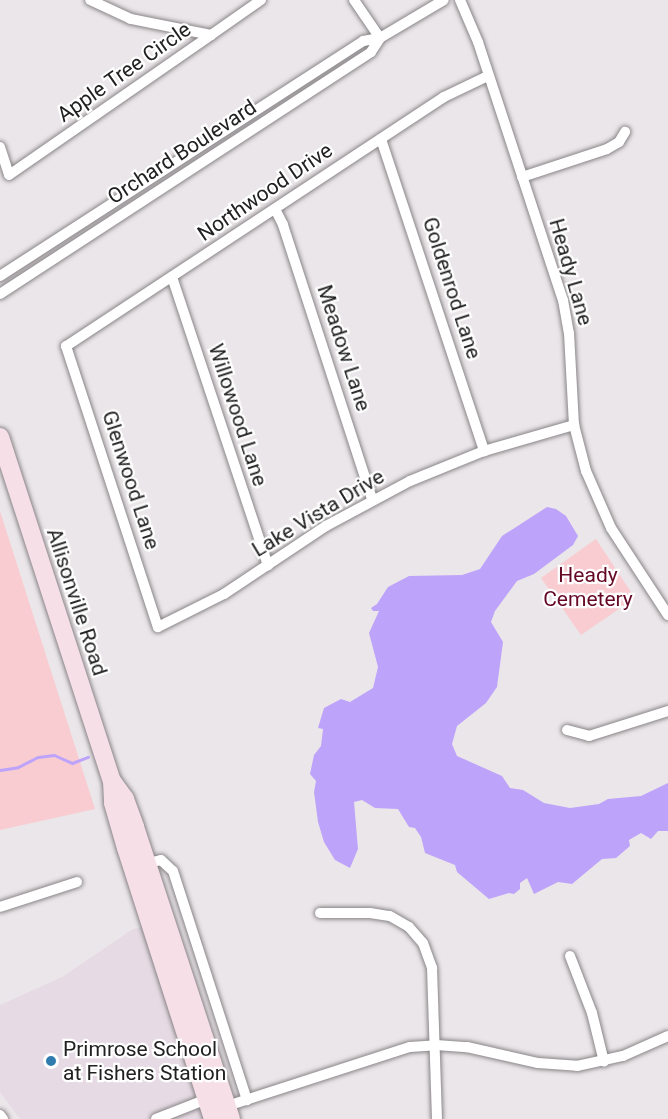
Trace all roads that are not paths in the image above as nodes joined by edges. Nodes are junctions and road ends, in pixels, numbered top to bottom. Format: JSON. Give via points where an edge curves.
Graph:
{"nodes":[{"id":1,"x":90,"y":0,"type":"edge"},
{"id":2,"x":261,"y":0,"type":"edge"},
{"id":3,"x":354,"y":0,"type":"edge"},
{"id":4,"x":444,"y":0,"type":"edge"},
{"id":5,"x":460,"y":0,"type":"edge"},
{"id":6,"x":211,"y":35,"type":"junction"},
{"id":7,"x":380,"y":38,"type":"junction"},
{"id":8,"x":488,"y":76,"type":"junction"},
{"id":9,"x":625,"y":132,"type":"dead end"},
{"id":10,"x":381,"y":139,"type":"junction"},
{"id":11,"x":0,"y":147,"type":"edge"},
{"id":12,"x":522,"y":177,"type":"junction"},
{"id":13,"x":275,"y":209,"type":"junction"},
{"id":14,"x":0,"y":276,"type":"edge"},
{"id":15,"x":172,"y":277,"type":"junction"},
{"id":16,"x":0,"y":294,"type":"edge"},
{"id":17,"x":66,"y":346,"type":"joint"},
{"id":18,"x":574,"y":425,"type":"junction"},
{"id":19,"x":0,"y":437,"type":"edge"},
{"id":20,"x":484,"y":451,"type":"junction"},
{"id":21,"x":372,"y":499,"type":"junction"},
{"id":22,"x":268,"y":565,"type":"junction"},
{"id":23,"x":668,"y":615,"type":"edge"},
{"id":24,"x":158,"y":627,"type":"joint"},
{"id":25,"x":668,"y":711,"type":"edge"},
{"id":26,"x":567,"y":730,"type":"dead end"},
{"id":27,"x":112,"y":781,"type":"junction"},
{"id":28,"x":148,"y":863,"type":"junction"},
{"id":29,"x":77,"y":882,"type":"dead end"},
{"id":30,"x":0,"y":907,"type":"edge"},
{"id":31,"x":320,"y":913,"type":"dead end"},
{"id":32,"x":570,"y":956,"type":"dead end"},
{"id":33,"x":668,"y":1036,"type":"edge"},
{"id":34,"x":436,"y":1045,"type":"junction"},
{"id":35,"x":604,"y":1062,"type":"junction"},
{"id":36,"x":247,"y":1100,"type":"junction"},
{"id":37,"x":218,"y":1111,"type":"edge"},
{"id":38,"x":0,"y":1115,"type":"edge"},
{"id":39,"x":3,"y":1119,"type":"edge"},
{"id":40,"x":156,"y":1119,"type":"edge"},
{"id":41,"x":437,"y":1119,"type":"edge"}],
"edges":[{"from":1,"to":6,"type":"street","name":"Apple Tree Circle","via":[[131,20]]},
{"from":2,"to":6,"type":"street"},
{"from":3,"to":7,"type":"street"},
{"from":4,"to":7,"type":"street","name":"Orchard Boulevard"},
{"from":5,"to":8,"type":"street","name":"Heady Lane"},
{"from":6,"to":11,"type":"street","name":"Apple Tree Circle","via":[[9,175]]},
{"from":7,"to":14,"type":"street","name":"Orchard Boulevard","via":[[363,41]]},
{"from":7,"to":16,"type":"street","name":"Orchard Boulevard","via":[[371,52]]},
{"from":8,"to":10,"type":"street","name":"Northwood Drive","via":[[458,89]]},
{"from":8,"to":12,"type":"street","name":"Heady Lane"},
{"from":9,"to":12,"type":"street","via":[[619,142],[606,149]]},
{"from":10,"to":13,"type":"street","name":"Northwood Drive"},
{"from":10,"to":20,"type":"street","name":"Goldenrod Lane"},
{"from":12,"to":18,"type":"street","name":"Heady Lane","via":[[568,323]]},
{"from":13,"to":15,"type":"street","name":"Northwood Drive"},
{"from":13,"to":21,"type":"street","name":"Meadow Lane"},
{"from":15,"to":17,"type":"street","name":"Northwood Drive"},
{"from":15,"to":22,"type":"street","name":"Willowood Lane"},
{"from":17,"to":24,"type":"street","name":"Glenwood Lane"},
{"from":18,"to":20,"type":"street","name":"Lake Vista Drive"},
{"from":18,"to":23,"type":"street","name":"Heady Lane","via":[[601,509]]},
{"from":19,"to":27,"type":"main road","name":"Allisonville Road"},
{"from":20,"to":21,"type":"street","name":"Lake Vista Drive"},
{"from":21,"to":22,"type":"street","name":"Lake Vista Drive"},
{"from":22,"to":24,"type":"street","name":"Lake Vista Drive","via":[[224,594]]},
{"from":25,"to":26,"type":"street","via":[[589,736]]},
{"from":27,"to":28,"type":"main road","name":"Allisonville Road","via":[[125,799]]},
{"from":27,"to":37,"type":"main road","name":"Allisonville Road","via":[[113,804],[126,848]]},
{"from":28,"to":36,"type":"street","via":[[161,860],[172,871]]},
{"from":28,"to":37,"type":"main road","name":"Allisonville Road"},
{"from":29,"to":30,"type":"street"},
{"from":31,"to":34,"type":"street","via":[[390,916],[418,935],[432,968]]},
{"from":32,"to":35,"type":"street","via":[[592,1013]]},
{"from":33,"to":35,"type":"street"},
{"from":34,"to":35,"type":"street","via":[[484,1050],[558,1066]]},
{"from":34,"to":36,"type":"street","via":[[387,1052]]},
{"from":34,"to":41,"type":"street"},
{"from":36,"to":37,"type":"street"},
{"from":37,"to":40,"type":"street"},
{"from":38,"to":39,"type":"street"}]}
